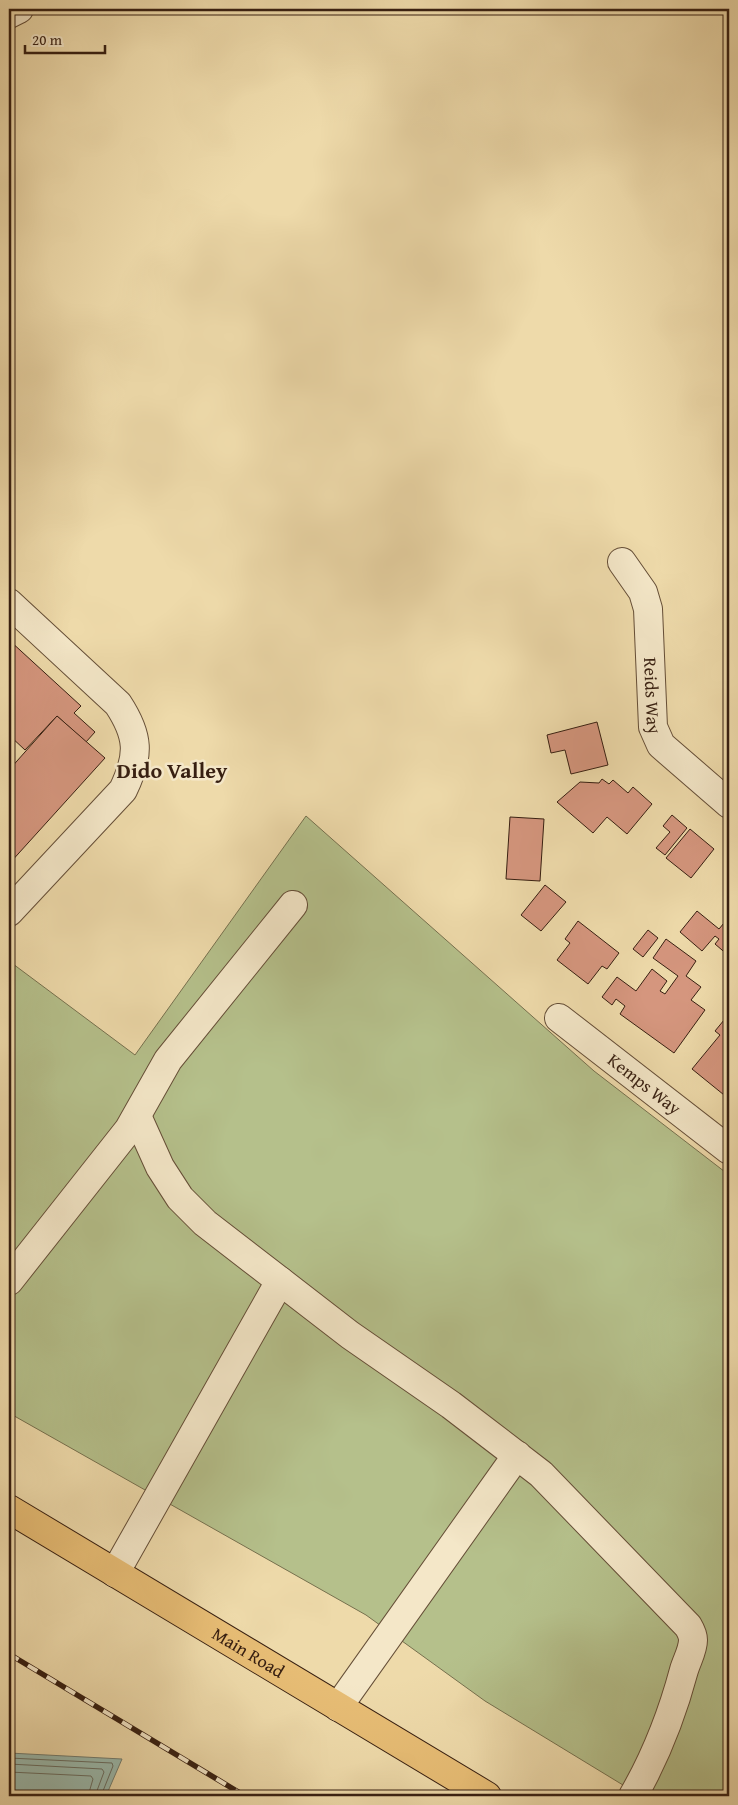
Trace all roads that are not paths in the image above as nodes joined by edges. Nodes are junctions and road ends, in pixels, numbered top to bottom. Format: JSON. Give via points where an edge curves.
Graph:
{"nodes":[{"id":1,"x":19,"y":9,"type":"edge"},
{"id":2,"x":9,"y":14,"type":"edge"},
{"id":3,"x":622,"y":562,"type":"dead end"},
{"id":4,"x":9,"y":603,"type":"edge"},
{"id":5,"x":729,"y":804,"type":"edge"},
{"id":6,"x":293,"y":905,"type":"dead end"},
{"id":7,"x":9,"y":912,"type":"edge"},
{"id":8,"x":559,"y":1018,"type":"dead end"},
{"id":9,"x":137,"y":1116,"type":"junction"},
{"id":10,"x":729,"y":1150,"type":"edge"},
{"id":11,"x":280,"y":1281,"type":"junction"},
{"id":12,"x":9,"y":1282,"type":"edge"},
{"id":13,"x":517,"y":1455,"type":"junction"},
{"id":14,"x":9,"y":1509,"type":"edge"},
{"id":15,"x":114,"y":1573,"type":"junction"},
{"id":16,"x":338,"y":1707,"type":"junction"},
{"id":17,"x":487,"y":1796,"type":"edge"},
{"id":18,"x":634,"y":1796,"type":"edge"}],
"edges":[{"from":1,"to":2,"type":"street"},
{"from":3,"to":5,"type":"street","name":"Reids Way","via":[[643,592],[648,609],[653,727],[661,745]]},
{"from":4,"to":7,"type":"street","via":[[118,704],[131,723],[135,746],[135,766],[123,790]]},
{"from":6,"to":9,"type":"street","via":[[168,1060]]},
{"from":8,"to":10,"type":"street","name":"Kemps Way"},
{"from":9,"to":11,"type":"street","via":[[160,1166],[180,1198],[205,1223]]},
{"from":9,"to":12,"type":"street"},
{"from":11,"to":13,"type":"street"},
{"from":11,"to":15,"type":"street"},
{"from":13,"to":16,"type":"street"},
{"from":13,"to":18,"type":"street","via":[[540,1474],[692,1633],[692,1646],[665,1732]]},
{"from":14,"to":15,"type":"main road","name":"Main Road"},
{"from":15,"to":16,"type":"main road","name":"Main Road"},
{"from":16,"to":17,"type":"main road","name":"Main Road"}]}
